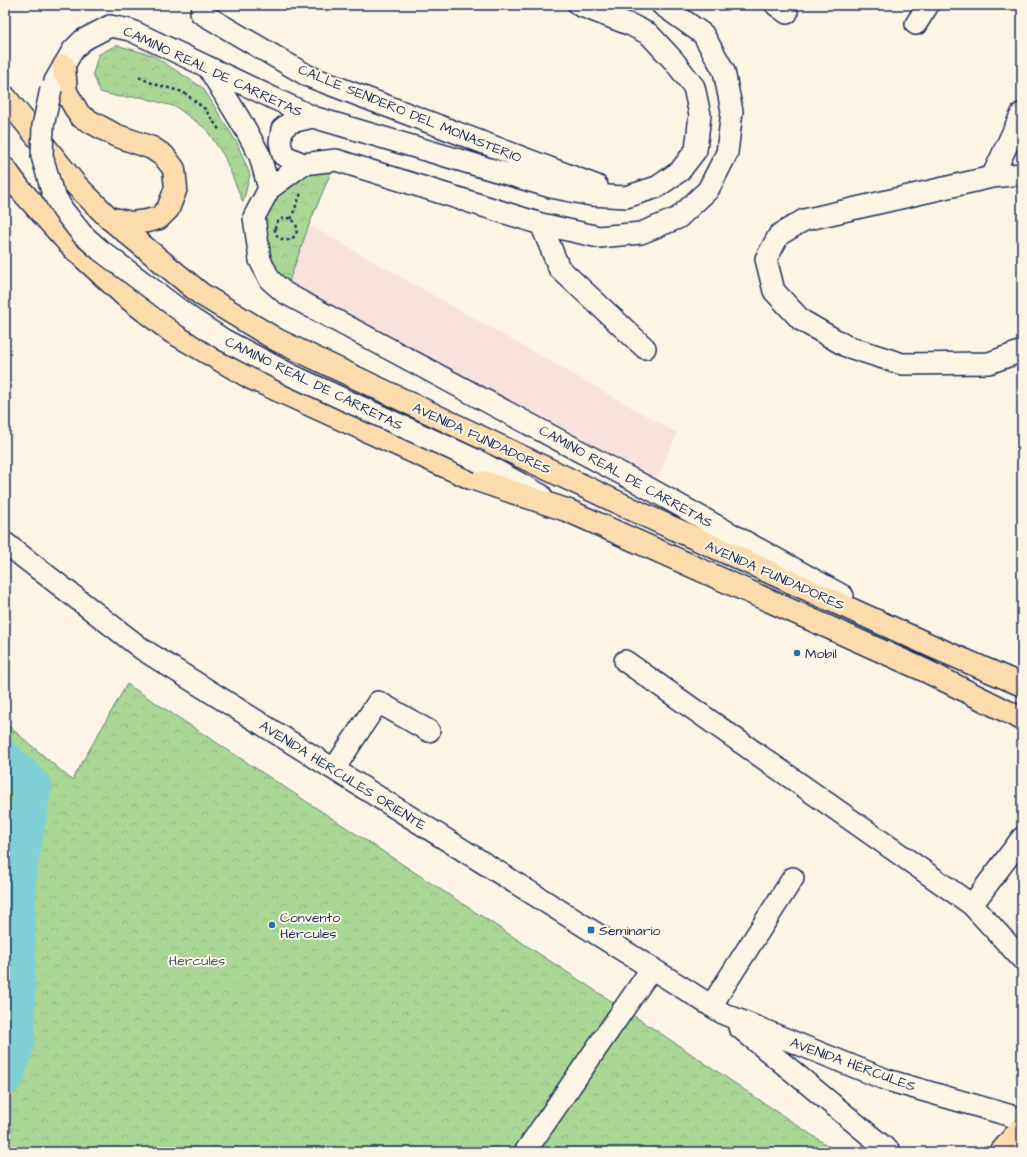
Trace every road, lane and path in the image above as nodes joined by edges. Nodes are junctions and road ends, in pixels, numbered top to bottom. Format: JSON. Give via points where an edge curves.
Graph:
{"nodes":[{"id":1,"x":579,"y":5,"type":"edge"},
{"id":2,"x":662,"y":5,"type":"edge"},
{"id":3,"x":928,"y":5,"type":"edge"},
{"id":4,"x":201,"y":13,"type":"dead end"},
{"id":5,"x":916,"y":24,"type":"dead end"},
{"id":6,"x":64,"y":66,"type":"junction"},
{"id":7,"x":208,"y":67,"type":"junction"},
{"id":8,"x":139,"y":77,"type":"dead end"},
{"id":9,"x":5,"y":97,"type":"edge"},
{"id":10,"x":1022,"y":113,"type":"edge"},
{"id":11,"x":313,"y":117,"type":"junction"},
{"id":12,"x":224,"y":137,"type":"dead end"},
{"id":13,"x":303,"y":164,"type":"junction"},
{"id":14,"x":5,"y":169,"type":"edge"},
{"id":15,"x":1022,"y":174,"type":"edge"},
{"id":16,"x":992,"y":177,"type":"junction"},
{"id":17,"x":269,"y":188,"type":"junction"},
{"id":18,"x":626,"y":197,"type":"junction"},
{"id":19,"x":109,"y":218,"type":"junction"},
{"id":20,"x":541,"y":224,"type":"junction"},
{"id":21,"x":297,"y":231,"type":"joint"},
{"id":22,"x":645,"y":348,"type":"dead end"},
{"id":23,"x":1022,"y":351,"type":"edge"},
{"id":24,"x":569,"y":511,"type":"junction"},
{"id":25,"x":5,"y":543,"type":"edge"},
{"id":26,"x":936,"y":648,"type":"junction"},
{"id":27,"x":625,"y":661,"type":"dead end"},
{"id":28,"x":1022,"y":685,"type":"edge"},
{"id":29,"x":1022,"y":718,"type":"edge"},
{"id":30,"x":428,"y":731,"type":"dead end"},
{"id":31,"x":334,"y":769,"type":"junction"},
{"id":32,"x":1022,"y":838,"type":"edge"},
{"id":33,"x":793,"y":878,"type":"dead end"},
{"id":34,"x":972,"y":905,"type":"junction"},
{"id":35,"x":1022,"y":958,"type":"edge"},
{"id":36,"x":652,"y":968,"type":"junction"},
{"id":37,"x":691,"y":993,"type":"joint"},
{"id":38,"x":717,"y":1010,"type":"junction"},
{"id":39,"x":1022,"y":1119,"type":"edge"},
{"id":40,"x":1022,"y":1126,"type":"edge"},
{"id":41,"x":526,"y":1152,"type":"edge"},
{"id":42,"x":890,"y":1152,"type":"edge"},
{"id":43,"x":1001,"y":1152,"type":"edge"}],
"edges":[{"from":1,"to":18,"type":"street","name":"CAMINO REAL DE CARRETAS","via":[[649,34],[694,87],[700,116],[696,150],[680,171],[657,188]]},
{"from":2,"to":20,"type":"street","name":"CAMINO REAL DE CARRETAS","via":[[703,34],[724,71],[732,111],[727,153],[708,190],[678,218],[641,233],[599,237]]},
{"from":3,"to":5,"type":"street"},
{"from":4,"to":18,"type":"street","name":"CALLE SENDERO DEL MONASTERIO","via":[[308,76]]},
{"from":6,"to":7,"type":"street","name":"CAMINO REAL DE CARRETAS","via":[[73,50],[83,40],[110,26],[130,30]]},
{"from":6,"to":19,"type":"main road","via":[[66,92],[80,116],[115,135],[152,148],[164,156],[174,169],[176,188],[168,209],[159,218],[131,223]]},
{"from":6,"to":24,"type":"street","name":"CAMINO REAL DE CARRETAS","bridge":true,"via":[[51,89],[43,126],[42,156],[52,191],[63,210],[82,234],[100,250],[224,340],[293,376],[480,462]]},
{"from":7,"to":11,"type":"street","name":"CAMINO REAL DE CARRETAS"},
{"from":7,"to":17,"type":"street","via":[[260,156]]},
{"from":8,"to":12,"type":"path","via":[[183,92],[204,109]]},
{"from":9,"to":19,"type":"main road","name":"AVENIDA FUNDADORES","via":[[76,185]]},
{"from":10,"to":16,"type":"street"},
{"from":11,"to":13,"type":"street","via":[[291,122],[282,129],[280,142],[283,155]]},
{"from":11,"to":18,"type":"street","name":"CAMINO REAL DE CARRETAS","via":[[551,188],[591,195]]},
{"from":13,"to":17,"type":"street","name":"CAMINO REAL DE CARRETAS"},
{"from":13,"to":20,"type":"street","name":"CAMINO REAL DE CARRETAS","via":[[336,160]]},
{"from":14,"to":24,"type":"main road","name":"AVENIDA FUNDADORES","via":[[72,247],[123,294],[172,332],[251,378],[470,478]]},
{"from":15,"to":16,"type":"street"},
{"from":16,"to":23,"type":"street","via":[[804,220],[779,235],[766,259],[774,291],[801,320],[846,346],[902,364],[989,363]]},
{"from":17,"to":26,"type":"street","name":"CAMINO REAL DE CARRETAS","via":[[254,219],[260,260],[270,280],[285,292],[652,490]]},
{"from":19,"to":26,"type":"main road","name":"AVENIDA FUNDADORES","via":[[201,294],[277,340],[644,515]]},
{"from":20,"to":22,"type":"street","via":[[559,268]]},
{"from":21,"to":21,"type":"path","via":[[294,237],[284,240],[277,236],[277,222],[284,218],[291,219],[296,224]]},
{"from":24,"to":29,"type":"main road","name":"AVENIDA FUNDADORES","via":[[926,671]]},
{"from":25,"to":31,"type":"street","name":"AVENIDA HÉRCULES ORIENTE","via":[[142,649]]},
{"from":26,"to":28,"type":"main road","name":"AVENIDA FUNDADORES"},
{"from":27,"to":34,"type":"street"},
{"from":30,"to":31,"type":"street","via":[[378,702]]},
{"from":31,"to":36,"type":"street","name":"AVENIDA HÉRCULES ORIENTE"},
{"from":32,"to":34,"type":"street"},
{"from":33,"to":38,"type":"street"},
{"from":34,"to":35,"type":"street"},
{"from":36,"to":37,"type":"street","name":"AVENIDA HÉRCULES ORIENTE"},
{"from":36,"to":41,"type":"street"},
{"from":37,"to":38,"type":"street","name":"AVENIDA HÉRCULES"},
{"from":38,"to":39,"type":"street","name":"AVENIDA HÉRCULES","via":[[887,1080]]},
{"from":38,"to":42,"type":"street"},
{"from":40,"to":43,"type":"main road"}]}
